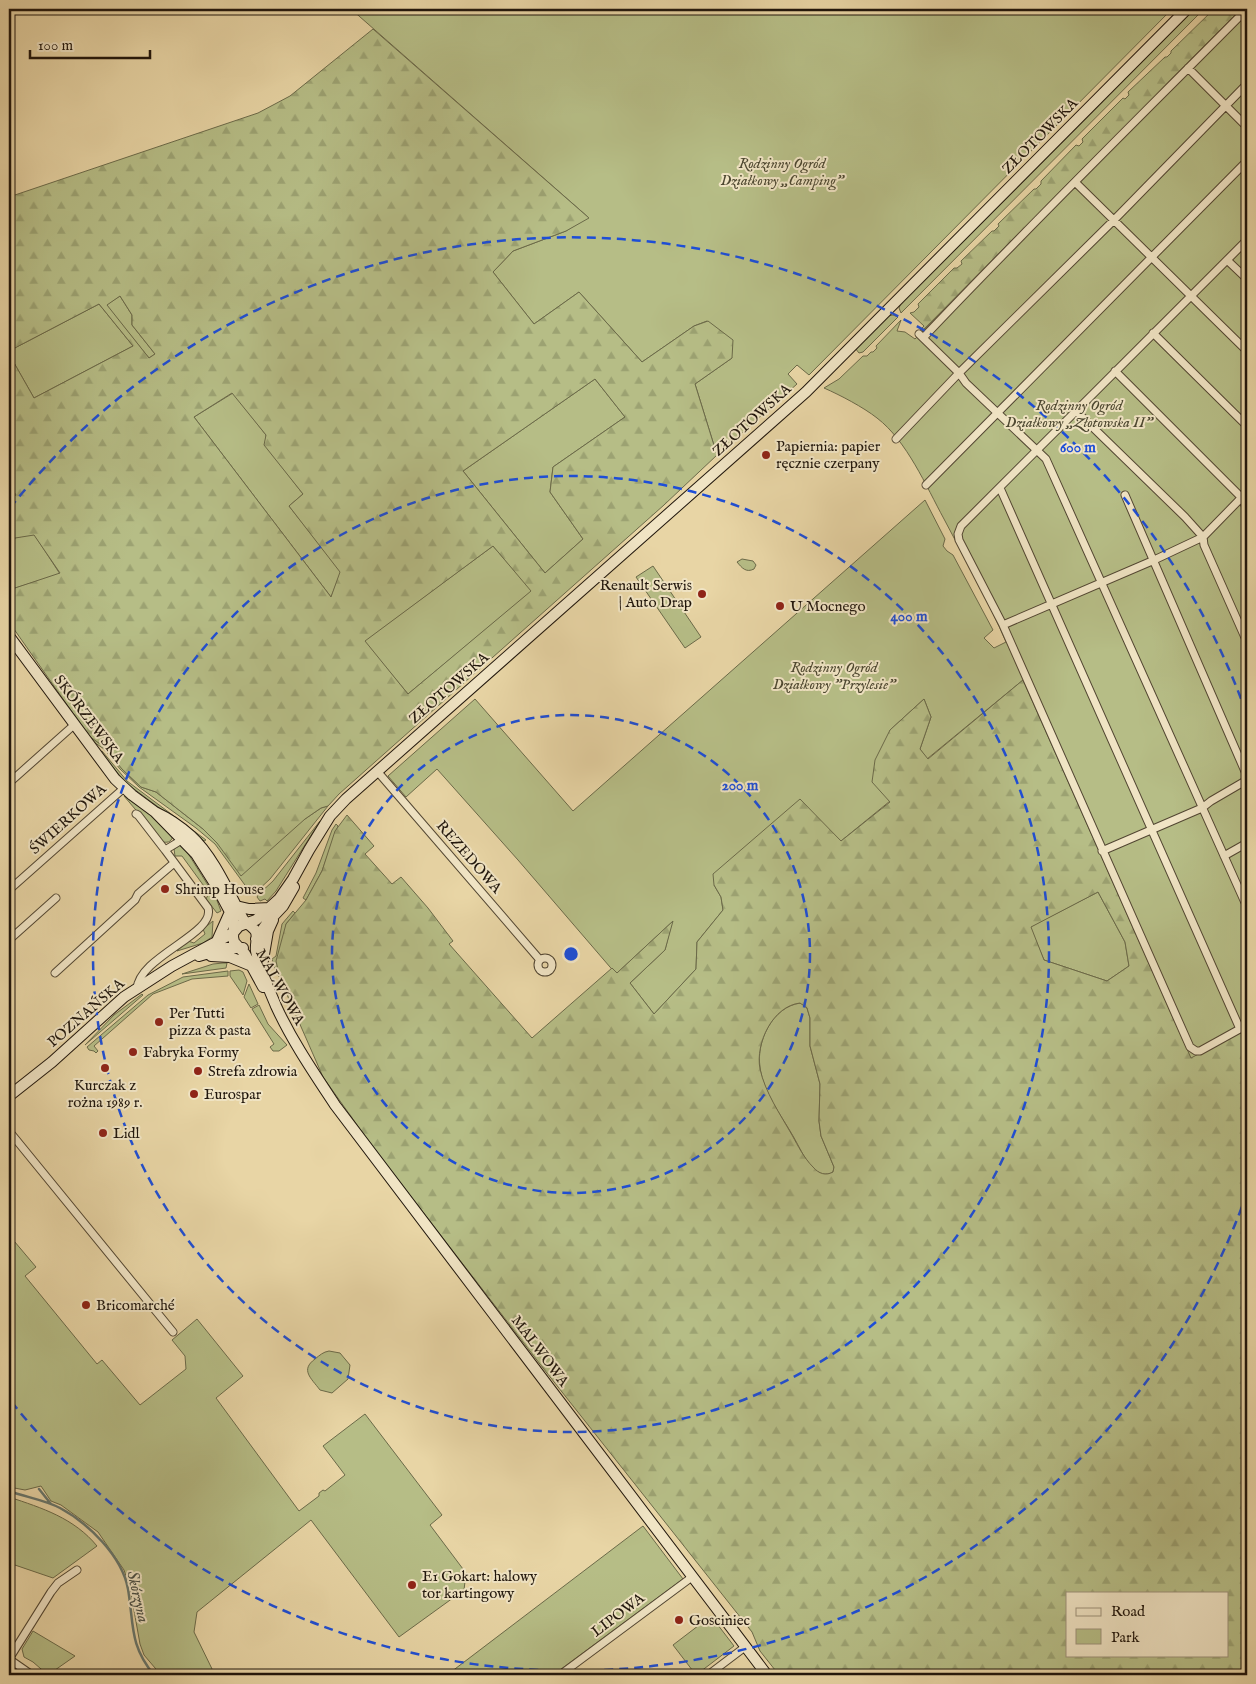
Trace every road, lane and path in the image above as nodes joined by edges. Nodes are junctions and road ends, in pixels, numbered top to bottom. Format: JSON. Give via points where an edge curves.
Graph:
{"nodes":[{"id":1,"x":1187,"y":9,"type":"edge"},
{"id":2,"x":1247,"y":9,"type":"edge"},
{"id":3,"x":1188,"y":68,"type":"junction"},
{"id":4,"x":1247,"y":84,"type":"edge"},
{"id":5,"x":1225,"y":106,"type":"junction"},
{"id":6,"x":1247,"y":127,"type":"edge"},
{"id":7,"x":1247,"y":161,"type":"edge"},
{"id":8,"x":1075,"y":182,"type":"junction"},
{"id":9,"x":1114,"y":220,"type":"junction"},
{"id":10,"x":1247,"y":240,"type":"edge"},
{"id":11,"x":1152,"y":257,"type":"junction"},
{"id":12,"x":1227,"y":260,"type":"junction"},
{"id":13,"x":1247,"y":279,"type":"edge"},
{"id":14,"x":1191,"y":295,"type":"junction"},
{"id":15,"x":1154,"y":333,"type":"junction"},
{"id":16,"x":1247,"y":351,"type":"edge"},
{"id":17,"x":1115,"y":372,"type":"junction"},
{"id":18,"x":959,"y":373,"type":"junction"},
{"id":19,"x":1076,"y":411,"type":"junction"},
{"id":20,"x":998,"y":412,"type":"junction"},
{"id":21,"x":1247,"y":426,"type":"edge"},
{"id":22,"x":896,"y":439,"type":"dead end"},
{"id":23,"x":1036,"y":451,"type":"junction"},
{"id":24,"x":926,"y":485,"type":"dead end"},
{"id":25,"x":1000,"y":488,"type":"junction"},
{"id":26,"x":1124,"y":495,"type":"dead end"},
{"id":27,"x":1244,"y":495,"type":"edge"},
{"id":28,"x":1247,"y":510,"type":"edge"},
{"id":29,"x":1203,"y":537,"type":"junction"},
{"id":30,"x":1152,"y":560,"type":"junction"},
{"id":31,"x":1102,"y":582,"type":"junction"},
{"id":32,"x":1052,"y":604,"type":"junction"},
{"id":33,"x":1003,"y":625,"type":"junction"},
{"id":34,"x":9,"y":636,"type":"edge"},
{"id":35,"x":1247,"y":642,"type":"edge"},
{"id":36,"x":74,"y":725,"type":"junction"},
{"id":37,"x":378,"y":771,"type":"junction"},
{"id":38,"x":1247,"y":776,"type":"edge"},
{"id":39,"x":1247,"y":780,"type":"edge"},
{"id":40,"x":9,"y":783,"type":"edge"},
{"id":41,"x":124,"y":788,"type":"junction"},
{"id":42,"x":1202,"y":808,"type":"junction"},
{"id":43,"x":136,"y":814,"type":"dead end"},
{"id":44,"x":1152,"y":829,"type":"junction"},
{"id":45,"x":187,"y":837,"type":"junction"},
{"id":46,"x":1247,"y":843,"type":"edge"},
{"id":47,"x":165,"y":850,"type":"junction"},
{"id":48,"x":1102,"y":851,"type":"junction"},
{"id":49,"x":1224,"y":856,"type":"junction"},
{"id":50,"x":174,"y":863,"type":"junction"},
{"id":51,"x":9,"y":890,"type":"edge"},
{"id":52,"x":56,"y":898,"type":"dead end"},
{"id":53,"x":1247,"y":905,"type":"edge"},
{"id":54,"x":233,"y":909,"type":"junction"},
{"id":55,"x":272,"y":912,"type":"junction"},
{"id":56,"x":246,"y":924,"type":"junction"},
{"id":57,"x":225,"y":937,"type":"junction"},
{"id":58,"x":9,"y":940,"type":"edge"},
{"id":59,"x":256,"y":940,"type":"junction"},
{"id":60,"x":240,"y":947,"type":"junction"},
{"id":61,"x":190,"y":958,"type":"junction"},
{"id":62,"x":540,"y":960,"type":"dead end"},
{"id":63,"x":257,"y":967,"type":"junction"},
{"id":64,"x":55,"y":973,"type":"dead end"},
{"id":65,"x":137,"y":988,"type":"junction"},
{"id":66,"x":1247,"y":1025,"type":"edge"},
{"id":67,"x":1240,"y":1029,"type":"junction"},
{"id":68,"x":9,"y":1096,"type":"edge"},
{"id":69,"x":9,"y":1130,"type":"edge"},
{"id":70,"x":173,"y":1332,"type":"dead end"},
{"id":71,"x":77,"y":1570,"type":"dead end"},
{"id":72,"x":692,"y":1577,"type":"junction"},
{"id":73,"x":745,"y":1647,"type":"junction"},
{"id":74,"x":9,"y":1659,"type":"edge"},
{"id":75,"x":32,"y":1675,"type":"edge"},
{"id":76,"x":560,"y":1675,"type":"edge"},
{"id":77,"x":708,"y":1675,"type":"edge"},
{"id":78,"x":767,"y":1675,"type":"edge"}],
"edges":[{"from":1,"to":37,"type":"street","name":"ZŁOTOWSKA","via":[[801,396]]},
{"from":2,"to":3,"type":"street"},
{"from":3,"to":5,"type":"street"},
{"from":3,"to":8,"type":"street"},
{"from":4,"to":5,"type":"street"},
{"from":5,"to":6,"type":"street"},
{"from":5,"to":9,"type":"street"},
{"from":7,"to":11,"type":"street"},
{"from":8,"to":9,"type":"street"},
{"from":8,"to":18,"type":"street","via":[[921,336]]},
{"from":9,"to":11,"type":"street"},
{"from":9,"to":18,"type":"street"},
{"from":10,"to":12,"type":"street"},
{"from":11,"to":14,"type":"street"},
{"from":11,"to":20,"type":"street"},
{"from":12,"to":13,"type":"street"},
{"from":12,"to":14,"type":"street"},
{"from":14,"to":15,"type":"street"},
{"from":14,"to":16,"type":"street"},
{"from":15,"to":17,"type":"street"},
{"from":15,"to":21,"type":"street"},
{"from":17,"to":19,"type":"street"},
{"from":17,"to":27,"type":"street"},
{"from":18,"to":20,"type":"street"},
{"from":18,"to":22,"type":"street"},
{"from":19,"to":23,"type":"street"},
{"from":19,"to":29,"type":"street"},
{"from":20,"to":23,"type":"street"},
{"from":20,"to":24,"type":"street"},
{"from":23,"to":25,"type":"street"},
{"from":23,"to":31,"type":"street","via":[[1046,459]]},
{"from":25,"to":32,"type":"street"},
{"from":25,"to":33,"type":"street","via":[[961,526],[958,534]]},
{"from":26,"to":30,"type":"street"},
{"from":27,"to":28,"type":"street"},
{"from":27,"to":29,"type":"street"},
{"from":29,"to":30,"type":"street"},
{"from":29,"to":35,"type":"street"},
{"from":30,"to":31,"type":"street"},
{"from":30,"to":38,"type":"street"},
{"from":31,"to":32,"type":"street"},
{"from":31,"to":42,"type":"street"},
{"from":32,"to":33,"type":"street"},
{"from":32,"to":44,"type":"street"},
{"from":33,"to":48,"type":"street"},
{"from":34,"to":36,"type":"street","name":"SKÓRZEWSKA"},
{"from":36,"to":40,"type":"street"},
{"from":36,"to":41,"type":"street","name":"SKÓRZEWSKA"},
{"from":37,"to":55,"type":"street","name":"ZŁOTOWSKA","via":[[339,806],[319,834],[287,901]]},
{"from":37,"to":62,"type":"street","name":"REZEDOWA"},
{"from":39,"to":42,"type":"street"},
{"from":41,"to":45,"type":"street","name":"SKÓRZEWSKA"},
{"from":41,"to":51,"type":"street","name":"ŚWIERKOWA"},
{"from":42,"to":44,"type":"street"},
{"from":42,"to":49,"type":"street"},
{"from":43,"to":47,"type":"street"},
{"from":44,"to":48,"type":"street"},
{"from":44,"to":67,"type":"street"},
{"from":45,"to":47,"type":"street"},
{"from":45,"to":54,"type":"street","name":"SKÓRZEWSKA"},
{"from":46,"to":49,"type":"street"},
{"from":47,"to":50,"type":"street"},
{"from":48,"to":67,"type":"street","via":[[1190,1047],[1200,1051]]},
{"from":49,"to":53,"type":"street"},
{"from":50,"to":64,"type":"street"},
{"from":50,"to":65,"type":"street","via":[[208,908],[209,917],[183,942],[152,964],[140,977]]},
{"from":52,"to":58,"type":"street"},
{"from":54,"to":55,"type":"street"},
{"from":54,"to":56,"type":"street","name":"SKÓRZEWSKA"},
{"from":54,"to":57,"type":"street"},
{"from":54,"to":57,"type":"street","name":"SKÓRZEWSKA","via":[[234,924]]},
{"from":55,"to":56,"type":"street","name":"ZŁOTOWSKA"},
{"from":55,"to":59,"type":"street","name":"ZŁOTOWSKA"},
{"from":55,"to":63,"type":"street","name":"MALWOWA"},
{"from":56,"to":57,"type":"street","name":"ZŁOTOWSKA"},
{"from":56,"to":59,"type":"street","name":"SKÓRZEWSKA","via":[[255,931]]},
{"from":57,"to":60,"type":"street","name":"MALWOWA"},
{"from":57,"to":61,"type":"street","name":"POZNAŃSKA"},
{"from":59,"to":60,"type":"street","via":[[249,947]]},
{"from":59,"to":63,"type":"street","name":"MALWOWA"},
{"from":60,"to":61,"type":"street"},
{"from":60,"to":63,"type":"street","name":"MALWOWA"},
{"from":61,"to":63,"type":"street","via":[[225,956]]},
{"from":61,"to":65,"type":"street","name":"POZNAŃSKA"},
{"from":63,"to":72,"type":"street","name":"MALWOWA","via":[[279,1021],[335,1105]]},
{"from":65,"to":68,"type":"street","name":"POZNAŃSKA"},
{"from":66,"to":67,"type":"street"},
{"from":69,"to":70,"type":"street"},
{"from":71,"to":74,"type":"street","via":[[51,1592]]},
{"from":72,"to":73,"type":"street","name":"MALWOWA"},
{"from":72,"to":76,"type":"street","name":"LIPOWA"},
{"from":73,"to":77,"type":"street"},
{"from":73,"to":78,"type":"street","name":"MALWOWA"},
{"from":74,"to":75,"type":"street"}]}
